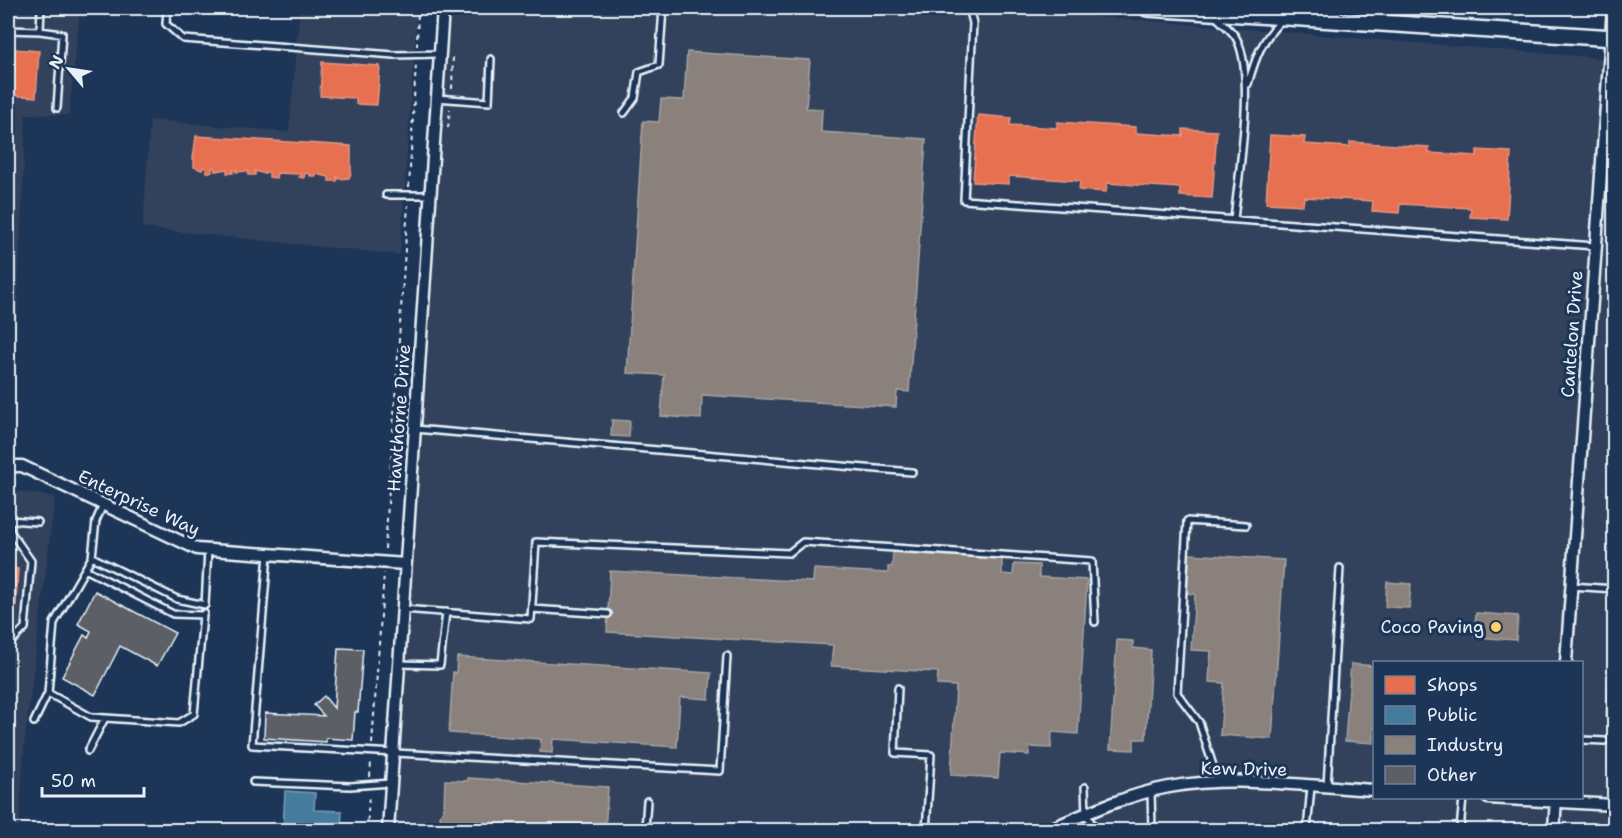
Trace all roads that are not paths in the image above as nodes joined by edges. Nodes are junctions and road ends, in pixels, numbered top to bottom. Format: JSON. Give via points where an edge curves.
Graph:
{"nodes":[{"id":1,"x":41,"y":8,"type":"edge"},
{"id":2,"x":167,"y":8,"type":"edge"},
{"id":3,"x":442,"y":8,"type":"edge"},
{"id":4,"x":663,"y":8,"type":"edge"},
{"id":5,"x":969,"y":8,"type":"edge"},
{"id":6,"x":1147,"y":8,"type":"edge"},
{"id":7,"x":1613,"y":8,"type":"edge"},
{"id":8,"x":1210,"y":12,"type":"junction"},
{"id":9,"x":1286,"y":17,"type":"junction"},
{"id":10,"x":8,"y":30,"type":"edge"},
{"id":11,"x":40,"y":32,"type":"junction"},
{"id":12,"x":1612,"y":38,"type":"edge"},
{"id":13,"x":440,"y":54,"type":"junction"},
{"id":14,"x":491,"y":59,"type":"dead end"},
{"id":15,"x":1246,"y":88,"type":"junction"},
{"id":16,"x":436,"y":98,"type":"junction"},
{"id":17,"x":57,"y":108,"type":"dead end"},
{"id":18,"x":624,"y":113,"type":"dead end"},
{"id":19,"x":386,"y":195,"type":"dead end"},
{"id":20,"x":430,"y":195,"type":"junction"},
{"id":21,"x":1234,"y":220,"type":"junction"},
{"id":22,"x":1595,"y":246,"type":"junction"},
{"id":23,"x":415,"y":429,"type":"junction"},
{"id":24,"x":8,"y":466,"type":"edge"},
{"id":25,"x":912,"y":472,"type":"dead end"},
{"id":26,"x":103,"y":505,"type":"junction"},
{"id":27,"x":8,"y":517,"type":"edge"},
{"id":28,"x":38,"y":522,"type":"dead end"},
{"id":29,"x":1246,"y":525,"type":"dead end"},
{"id":30,"x":208,"y":550,"type":"junction"},
{"id":31,"x":268,"y":554,"type":"junction"},
{"id":32,"x":92,"y":557,"type":"junction"},
{"id":33,"x":405,"y":564,"type":"junction"},
{"id":34,"x":1340,"y":568,"type":"dead end"},
{"id":35,"x":85,"y":570,"type":"junction"},
{"id":36,"x":1571,"y":586,"type":"junction"},
{"id":37,"x":1614,"y":589,"type":"edge"},
{"id":38,"x":205,"y":605,"type":"junction"},
{"id":39,"x":403,"y":609,"type":"junction"},
{"id":40,"x":532,"y":609,"type":"junction"},
{"id":41,"x":446,"y":612,"type":"junction"},
{"id":42,"x":608,"y":614,"type":"dead end"},
{"id":43,"x":204,"y":615,"type":"junction"},
{"id":44,"x":1095,"y":622,"type":"dead end"},
{"id":45,"x":8,"y":645,"type":"edge"},
{"id":46,"x":727,"y":656,"type":"dead end"},
{"id":47,"x":1566,"y":661,"type":"edge"},
{"id":48,"x":399,"y":664,"type":"junction"},
{"id":49,"x":898,"y":688,"type":"dead end"},
{"id":50,"x":48,"y":693,"type":"junction"},
{"id":51,"x":105,"y":718,"type":"junction"},
{"id":52,"x":34,"y":722,"type":"dead end"},
{"id":53,"x":1583,"y":740,"type":"edge"},
{"id":54,"x":1605,"y":741,"type":"dead end"},
{"id":55,"x":88,"y":751,"type":"dead end"},
{"id":56,"x":393,"y":752,"type":"junction"},
{"id":57,"x":1218,"y":781,"type":"junction"},
{"id":58,"x":253,"y":782,"type":"dead end"},
{"id":59,"x":391,"y":783,"type":"junction"},
{"id":60,"x":1085,"y":787,"type":"dead end"},
{"id":61,"x":1311,"y":787,"type":"junction"},
{"id":62,"x":1327,"y":788,"type":"junction"},
{"id":63,"x":1373,"y":790,"type":"edge"},
{"id":64,"x":1151,"y":792,"type":"junction"},
{"id":65,"x":1463,"y":799,"type":"edge"},
{"id":66,"x":1522,"y":799,"type":"edge"},
{"id":67,"x":1556,"y":800,"type":"edge"},
{"id":68,"x":647,"y":801,"type":"dead end"},
{"id":69,"x":1614,"y":805,"type":"edge"},
{"id":70,"x":1086,"y":814,"type":"junction"},
{"id":71,"x":388,"y":831,"type":"edge"},
{"id":72,"x":645,"y":831,"type":"edge"},
{"id":73,"x":926,"y":831,"type":"edge"},
{"id":74,"x":1048,"y":831,"type":"edge"},
{"id":75,"x":1096,"y":831,"type":"edge"},
{"id":76,"x":1152,"y":831,"type":"edge"},
{"id":77,"x":1307,"y":831,"type":"edge"},
{"id":78,"x":1460,"y":831,"type":"edge"},
{"id":79,"x":1554,"y":831,"type":"edge"}],
"edges":[{"from":1,"to":11,"type":"lane"},
{"from":2,"to":13,"type":"lane","via":[[166,24],[183,39],[394,56]]},
{"from":3,"to":13,"type":"street","name":"Hawthorne Drive"},
{"from":4,"to":18,"type":"lane","via":[[659,65],[639,72],[635,98]]},
{"from":5,"to":21,"type":"lane","via":[[973,23],[964,200]]},
{"from":6,"to":8,"type":"main road"},
{"from":7,"to":12,"type":"street","name":"Cantelon Drive"},
{"from":8,"to":9,"type":"main road"},
{"from":8,"to":15,"type":"lane","via":[[1234,36],[1243,56]]},
{"from":9,"to":12,"type":"main road"},
{"from":9,"to":15,"type":"lane","via":[[1269,33],[1257,54]]},
{"from":10,"to":11,"type":"lane"},
{"from":11,"to":17,"type":"lane","via":[[62,34]]},
{"from":12,"to":22,"type":"street","name":"Cantelon Drive"},
{"from":13,"to":16,"type":"street","name":"Hawthorne Drive"},
{"from":14,"to":16,"type":"lane","via":[[489,102]]},
{"from":15,"to":21,"type":"lane"},
{"from":16,"to":20,"type":"street","name":"Hawthorne Drive"},
{"from":19,"to":20,"type":"lane"},
{"from":20,"to":23,"type":"street","name":"Hawthorne Drive"},
{"from":21,"to":22,"type":"lane"},
{"from":22,"to":36,"type":"street","name":"Cantelon Drive"},
{"from":23,"to":25,"type":"lane"},
{"from":23,"to":33,"type":"street","name":"Hawthorne Drive"},
{"from":24,"to":26,"type":"street","name":"Enterprise Way","via":[[22,466]]},
{"from":26,"to":30,"type":"street","name":"Enterprise Way","via":[[197,549]]},
{"from":26,"to":32,"type":"lane","via":[[96,521]]},
{"from":27,"to":28,"type":"lane"},
{"from":27,"to":45,"type":"lane","via":[[10,531],[31,561],[26,628]]},
{"from":29,"to":57,"type":"lane","via":[[1187,521],[1177,693],[1199,722]]},
{"from":30,"to":31,"type":"street","name":"Enterprise Way"},
{"from":30,"to":38,"type":"lane"},
{"from":31,"to":33,"type":"street","name":"Enterprise Way"},
{"from":31,"to":56,"type":"lane","via":[[252,745]]},
{"from":32,"to":35,"type":"lane"},
{"from":32,"to":38,"type":"lane","via":[[177,599]]},
{"from":33,"to":39,"type":"street","name":"Hawthorne Drive"},
{"from":34,"to":62,"type":"lane"},
{"from":35,"to":43,"type":"lane","via":[[173,614]]},
{"from":35,"to":50,"type":"lane","via":[[54,623]]},
{"from":36,"to":37,"type":"lane"},
{"from":36,"to":47,"type":"street","name":"Cantelon Drive"},
{"from":38,"to":43,"type":"lane"},
{"from":39,"to":41,"type":"lane"},
{"from":39,"to":48,"type":"street","name":"Hawthorne Drive"},
{"from":40,"to":41,"type":"lane","via":[[531,619]]},
{"from":40,"to":42,"type":"lane"},
{"from":40,"to":44,"type":"lane","via":[[536,543],[789,553],[803,542],[1092,561]]},
{"from":41,"to":48,"type":"lane","via":[[440,665]]},
{"from":43,"to":51,"type":"lane","via":[[194,714],[179,723]]},
{"from":46,"to":56,"type":"lane","via":[[720,771]]},
{"from":48,"to":56,"type":"street","name":"Hawthorne Drive"},
{"from":49,"to":73,"type":"lane","via":[[895,753],[931,755]]},
{"from":50,"to":51,"type":"lane","via":[[92,717]]},
{"from":50,"to":52,"type":"lane"},
{"from":51,"to":55,"type":"lane"},
{"from":53,"to":54,"type":"lane"},
{"from":56,"to":59,"type":"street","name":"Hawthorne Drive"},
{"from":57,"to":61,"type":"street","name":"Kew Drive"},
{"from":57,"to":64,"type":"street","name":"Kew Drive"},
{"from":58,"to":59,"type":"lane","via":[[350,786]]},
{"from":59,"to":71,"type":"street","name":"Hawthorne Drive"},
{"from":60,"to":70,"type":"lane"},
{"from":61,"to":62,"type":"street","name":"Kew Drive"},
{"from":61,"to":77,"type":"lane"},
{"from":62,"to":63,"type":"street","name":"Kew Drive"},
{"from":64,"to":70,"type":"street","name":"Kew Drive"},
{"from":64,"to":76,"type":"lane"},
{"from":65,"to":78,"type":"lane"},
{"from":66,"to":67,"type":"street"},
{"from":67,"to":69,"type":"street"},
{"from":67,"to":79,"type":"street"},
{"from":68,"to":72,"type":"lane"},
{"from":70,"to":74,"type":"street","name":"Kew Drive"},
{"from":70,"to":75,"type":"lane"}]}
